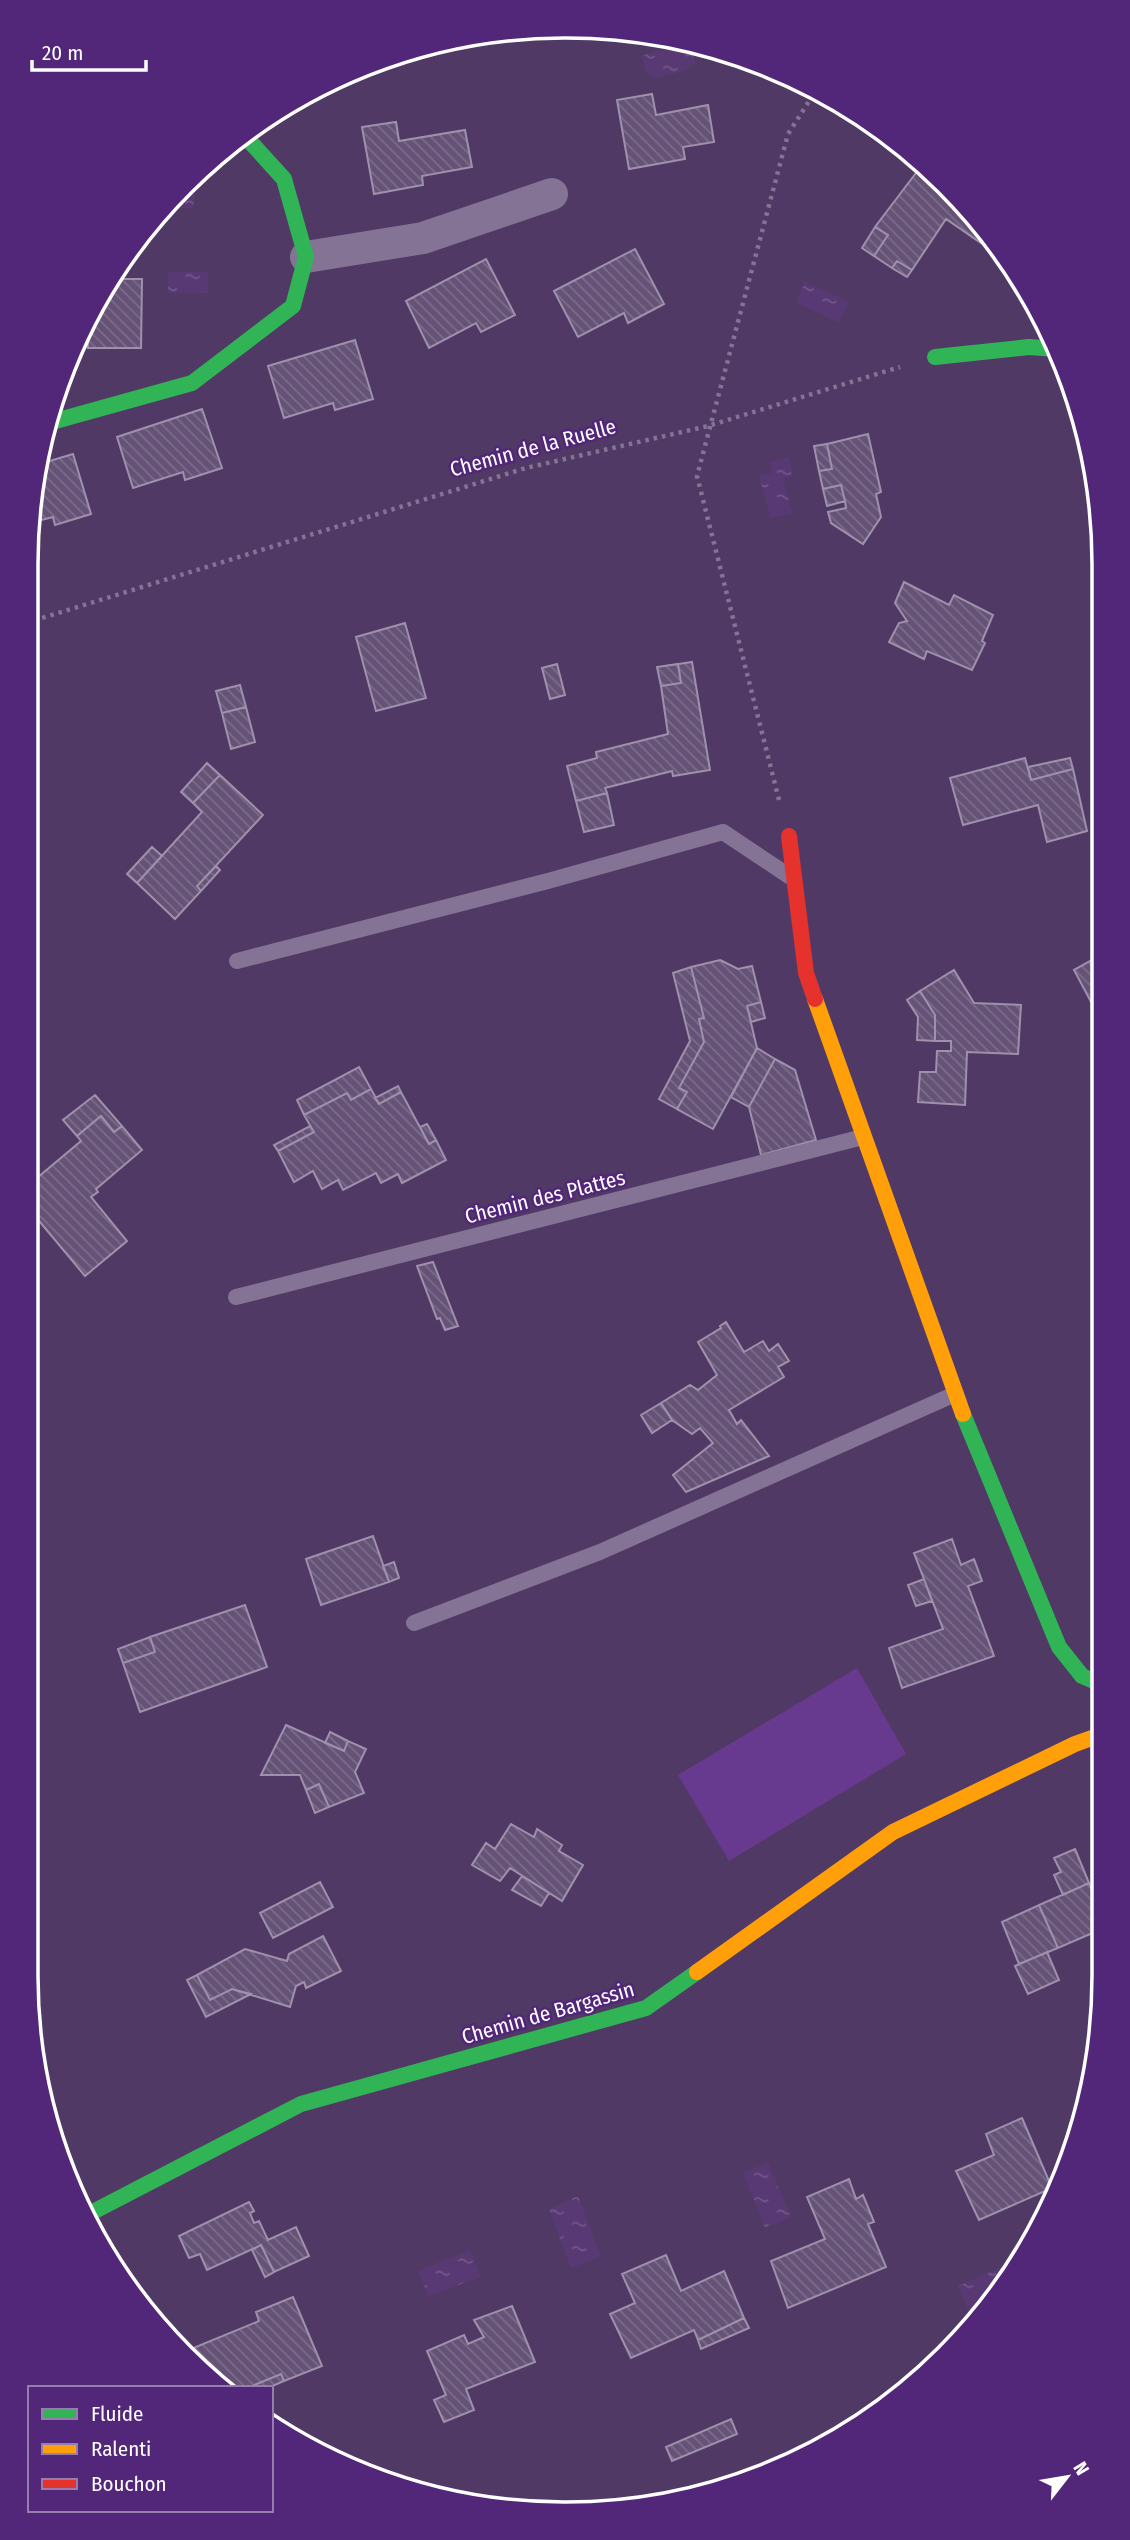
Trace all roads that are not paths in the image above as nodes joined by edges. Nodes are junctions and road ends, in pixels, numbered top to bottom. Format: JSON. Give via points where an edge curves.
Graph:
{"nodes":[{"id":1,"x":251,"y":142,"type":"edge"},
{"id":2,"x":552,"y":194,"type":"dead end"},
{"id":3,"x":306,"y":257,"type":"junction"},
{"id":4,"x":1044,"y":348,"type":"edge"},
{"id":5,"x":935,"y":357,"type":"road end"},
{"id":6,"x":59,"y":420,"type":"edge"},
{"id":7,"x":789,"y":836,"type":"road end"},
{"id":8,"x":794,"y":880,"type":"junction"},
{"id":9,"x":237,"y":961,"type":"dead end"},
{"id":10,"x":863,"y":1137,"type":"junction"},
{"id":11,"x":236,"y":1297,"type":"dead end"},
{"id":12,"x":955,"y":1394,"type":"junction"},
{"id":13,"x":414,"y":1623,"type":"dead end"},
{"id":14,"x":1092,"y":1680,"type":"edge"},
{"id":15,"x":1092,"y":1738,"type":"edge"},
{"id":16,"x":95,"y":2211,"type":"edge"}],
"edges":[{"from":1,"to":3,"type":"street","via":[[284,179]]},
{"from":2,"to":3,"type":"street","via":[[423,238]]},
{"from":3,"to":6,"type":"street","via":[[293,306],[192,383]]},
{"from":4,"to":5,"type":"street"},
{"from":7,"to":8,"type":"street"},
{"from":8,"to":9,"type":"lane","via":[[723,832]]},
{"from":8,"to":10,"type":"street","via":[[806,973]]},
{"from":10,"to":11,"type":"lane","name":"Chemin des Plattes"},
{"from":10,"to":12,"type":"street"},
{"from":12,"to":13,"type":"lane","via":[[600,1552]]},
{"from":12,"to":14,"type":"street","via":[[1059,1647],[1082,1676]]},
{"from":15,"to":16,"type":"street","name":"Chemin de Bargassin","via":[[893,1832],[646,2008],[300,2104]]}]}
